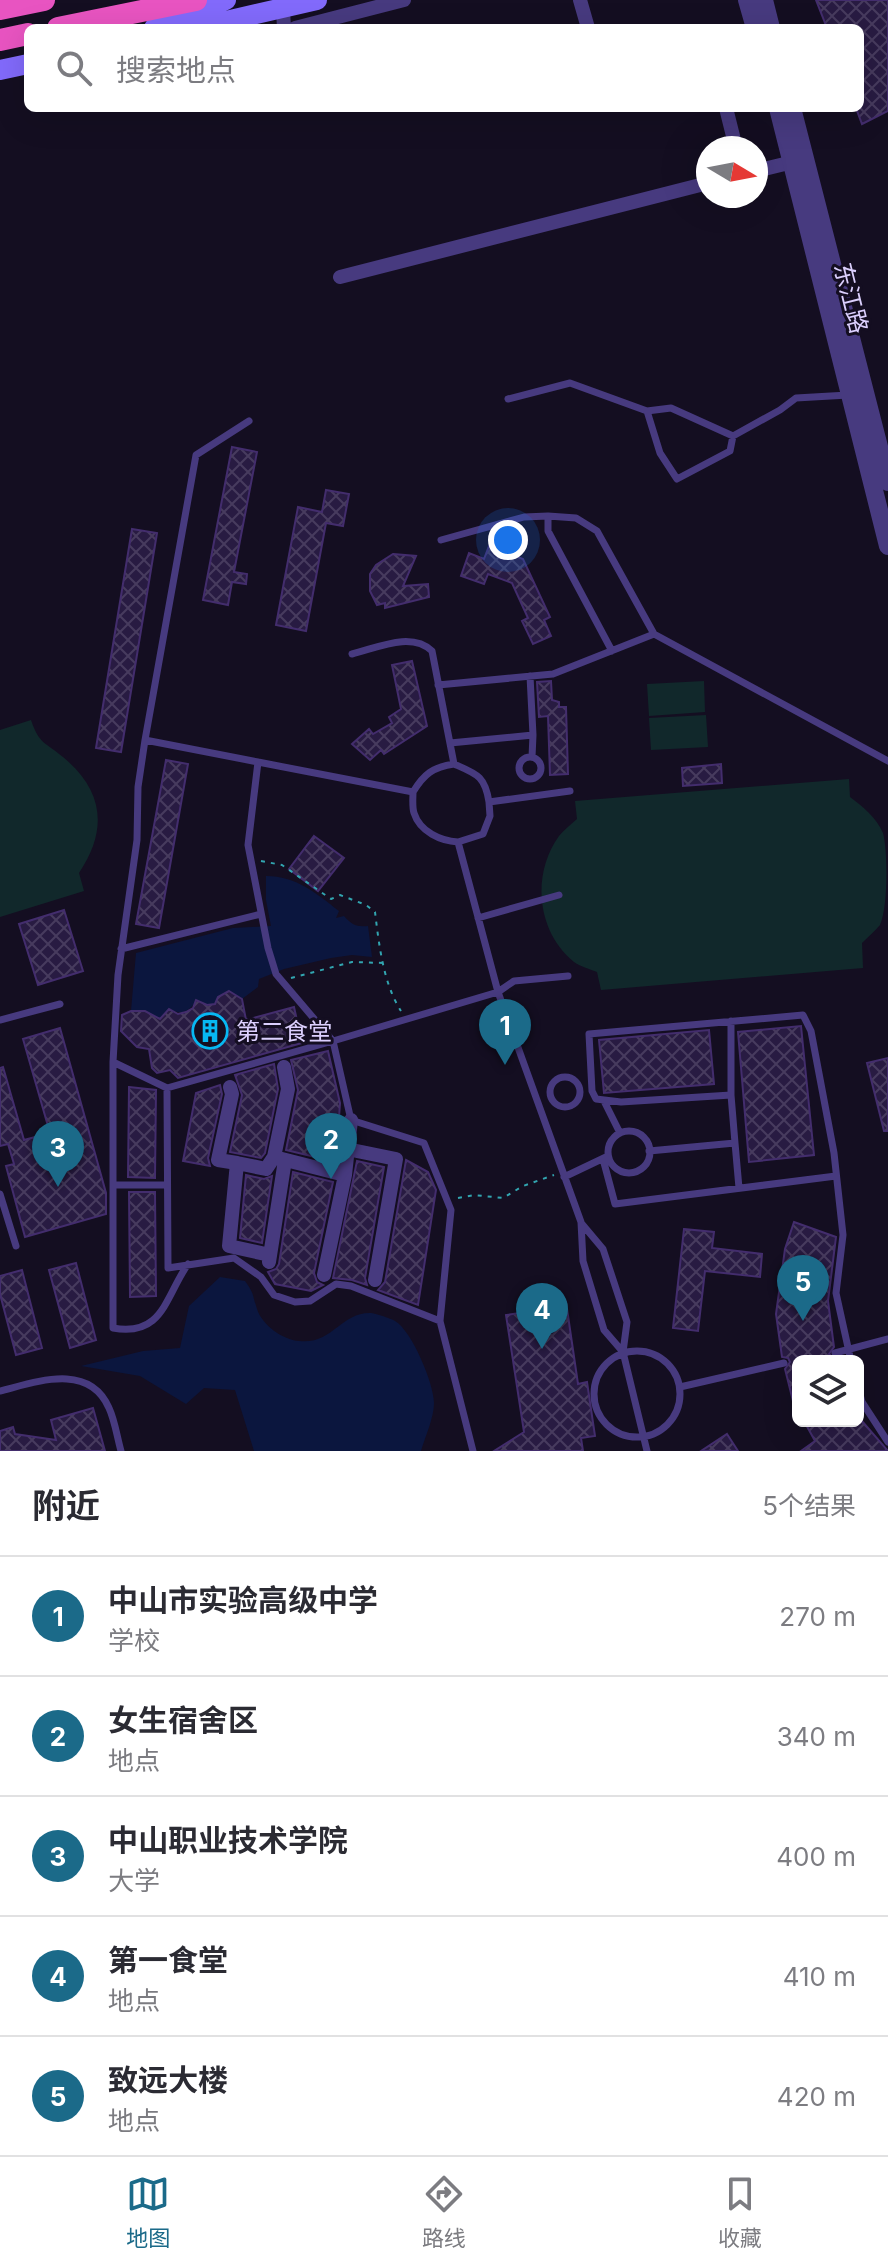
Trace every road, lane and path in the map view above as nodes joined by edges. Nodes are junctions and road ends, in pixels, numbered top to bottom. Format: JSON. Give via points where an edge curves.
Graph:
{"nodes":[{"id":1,"x":44,"y":0,"type":"edge"},
{"id":2,"x":196,"y":0,"type":"edge"},
{"id":3,"x":226,"y":0,"type":"edge"},
{"id":4,"x":317,"y":0,"type":"edge"},
{"id":5,"x":404,"y":0,"type":"edge"},
{"id":6,"x":580,"y":0,"type":"edge"},
{"id":7,"x":747,"y":0,"type":"edge"},
{"id":8,"x":764,"y":0,"type":"edge"},
{"id":9,"x":0,"y":9,"type":"edge"},
{"id":10,"x":284,"y":19,"type":"edge"},
{"id":11,"x":78,"y":24,"type":"edge"},
{"id":12,"x":164,"y":24,"type":"edge"},
{"id":13,"x":235,"y":24,"type":"edge"},
{"id":14,"x":311,"y":24,"type":"edge"},
{"id":15,"x":587,"y":24,"type":"edge"},
{"id":16,"x":754,"y":24,"type":"edge"},
{"id":17,"x":770,"y":24,"type":"edge"},
{"id":18,"x":24,"y":35,"type":"edge"},
{"id":19,"x":0,"y":40,"type":"edge"},
{"id":20,"x":24,"y":65,"type":"edge"},
{"id":21,"x":0,"y":70,"type":"edge"},
{"id":22,"x":727,"y":112,"type":"edge"},
{"id":23,"x":780,"y":112,"type":"edge"},
{"id":24,"x":793,"y":112,"type":"edge"},
{"id":25,"x":733,"y":136,"type":"edge"},
{"id":26,"x":799,"y":160,"type":"junction"},
{"id":27,"x":768,"y":168,"type":"edge"},
{"id":28,"x":696,"y":186,"type":"edge"},
{"id":29,"x":340,"y":277,"type":"dead end"},
{"id":30,"x":850,"y":394,"type":"junction"},
{"id":31,"x":508,"y":399,"type":"dead end"},
{"id":32,"x":647,"y":411,"type":"junction"},
{"id":33,"x":249,"y":421,"type":"dead end"},
{"id":34,"x":733,"y":436,"type":"junction"},
{"id":35,"x":888,"y":482,"type":"edge"},
{"id":36,"x":548,"y":516,"type":"junction"},
{"id":37,"x":441,"y":540,"type":"dead end"},
{"id":38,"x":888,"y":546,"type":"edge"},
{"id":39,"x":654,"y":634,"type":"junction"},
{"id":40,"x":612,"y":651,"type":"junction"},
{"id":41,"x":352,"y":654,"type":"dead end"},
{"id":42,"x":530,"y":676,"type":"junction"},
{"id":43,"x":438,"y":685,"type":"junction"},
{"id":44,"x":533,"y":735,"type":"junction"},
{"id":45,"x":145,"y":740,"type":"junction"},
{"id":46,"x":450,"y":743,"type":"junction"},
{"id":47,"x":532,"y":757,"type":"junction"},
{"id":48,"x":888,"y":761,"type":"edge"},
{"id":49,"x":258,"y":762,"type":"junction"},
{"id":50,"x":454,"y":764,"type":"junction"},
{"id":51,"x":532,"y":779,"type":"junction"},
{"id":52,"x":570,"y":791,"type":"dead end"},
{"id":53,"x":413,"y":792,"type":"junction"},
{"id":54,"x":533,"y":797,"type":"junction"},
{"id":55,"x":489,"y":802,"type":"junction"},
{"id":56,"x":458,"y":842,"type":"junction"},
{"id":57,"x":252,"y":862,"type":"junction"},
{"id":58,"x":559,"y":895,"type":"dead end"},
{"id":59,"x":261,"y":914,"type":"junction"},
{"id":60,"x":478,"y":918,"type":"junction"},
{"id":61,"x":121,"y":949,"type":"junction"},
{"id":62,"x":384,"y":963,"type":"junction"},
{"id":63,"x":568,"y":976,"type":"dead end"},
{"id":64,"x":282,"y":981,"type":"junction"},
{"id":65,"x":498,"y":992,"type":"junction"},
{"id":66,"x":60,"y":1004,"type":"dead end"},
{"id":67,"x":405,"y":1019,"type":"junction"},
{"id":68,"x":0,"y":1020,"type":"edge"},
{"id":69,"x":731,"y":1021,"type":"junction"},
{"id":70,"x":333,"y":1041,"type":"junction"},
{"id":71,"x":113,"y":1062,"type":"junction"},
{"id":72,"x":284,"y":1067,"type":"dead end"},
{"id":73,"x":230,"y":1087,"type":"dead end"},
{"id":74,"x":167,"y":1088,"type":"junction"},
{"id":75,"x":580,"y":1088,"type":"junction"},
{"id":76,"x":592,"y":1091,"type":"junction"},
{"id":77,"x":731,"y":1095,"type":"junction"},
{"id":78,"x":604,"y":1101,"type":"junction"},
{"id":79,"x":351,"y":1120,"type":"junction"},
{"id":80,"x":620,"y":1133,"type":"junction"},
{"id":81,"x":735,"y":1143,"type":"junction"},
{"id":82,"x":347,"y":1149,"type":"junction"},
{"id":83,"x":649,"y":1151,"type":"junction"},
{"id":84,"x":279,"y":1158,"type":"junction"},
{"id":85,"x":606,"y":1158,"type":"junction"},
{"id":86,"x":237,"y":1163,"type":"junction"},
{"id":87,"x":563,"y":1174,"type":"junction"},
{"id":88,"x":345,"y":1175,"type":"junction"},
{"id":89,"x":836,"y":1176,"type":"junction"},
{"id":90,"x":113,"y":1185,"type":"junction"},
{"id":91,"x":167,"y":1185,"type":"junction"},
{"id":92,"x":739,"y":1188,"type":"junction"},
{"id":93,"x":0,"y":1194,"type":"edge"},
{"id":94,"x":448,"y":1203,"type":"junction"},
{"id":95,"x":581,"y":1222,"type":"junction"},
{"id":96,"x":16,"y":1246,"type":"dead end"},
{"id":97,"x":188,"y":1264,"type":"junction"},
{"id":98,"x":324,"y":1275,"type":"dead end"},
{"id":99,"x":375,"y":1280,"type":"dead end"},
{"id":100,"x":440,"y":1321,"type":"junction"},
{"id":101,"x":888,"y":1339,"type":"edge"},
{"id":102,"x":848,"y":1350,"type":"junction"},
{"id":103,"x":623,"y":1352,"type":"junction"},
{"id":104,"x":835,"y":1353,"type":"dead end"},
{"id":105,"x":849,"y":1355,"type":"edge"},
{"id":106,"x":784,"y":1363,"type":"dead end"},
{"id":107,"x":680,"y":1387,"type":"junction"},
{"id":108,"x":0,"y":1391,"type":"edge"},
{"id":109,"x":864,"y":1405,"type":"edge"},
{"id":110,"x":644,"y":1437,"type":"junction"},
{"id":111,"x":888,"y":1442,"type":"edge"},
{"id":112,"x":471,"y":1449,"type":"edge"},
{"id":113,"x":121,"y":1451,"type":"edge"},
{"id":114,"x":647,"y":1451,"type":"edge"}],
"edges":[{"from":1,"to":9,"type":"highway"},
{"from":2,"to":11,"type":"highway"},
{"from":3,"to":12,"type":"main road"},
{"from":4,"to":10,"type":"main road"},
{"from":5,"to":14,"type":"street"},
{"from":6,"to":15,"type":"street"},
{"from":7,"to":16,"type":"street"},
{"from":8,"to":17,"type":"street"},
{"from":10,"to":13,"type":"main road"},
{"from":18,"to":19,"type":"highway"},
{"from":20,"to":21,"type":"main road"},
{"from":22,"to":25,"type":"street"},
{"from":23,"to":26,"type":"street","name":"东江路"},
{"from":24,"to":26,"type":"street","name":"东江路"},
{"from":26,"to":27,"type":"street"},
{"from":26,"to":30,"type":"street","name":"东江路"},
{"from":26,"to":35,"type":"street","name":"东江路"},
{"from":28,"to":29,"type":"street"},
{"from":30,"to":34,"type":"lane","via":[[796,398]]},
{"from":30,"to":38,"type":"street","name":"东江路"},
{"from":31,"to":32,"type":"lane","via":[[570,383]]},
{"from":32,"to":34,"type":"lane","via":[[671,408]]},
{"from":32,"to":34,"type":"lane","via":[[660,453],[677,479],[730,451]]},
{"from":33,"to":45,"type":"lane","via":[[196,455]]},
{"from":36,"to":37,"type":"lane","via":[[524,517]]},
{"from":36,"to":39,"type":"lane","via":[[576,518],[597,531]]},
{"from":36,"to":40,"type":"lane","via":[[548,531]]},
{"from":39,"to":40,"type":"lane"},
{"from":39,"to":48,"type":"lane"},
{"from":40,"to":42,"type":"lane","via":[[553,674]]},
{"from":41,"to":43,"type":"lane","via":[[409,640],[426,646],[432,651]]},
{"from":42,"to":43,"type":"lane"},
{"from":42,"to":44,"type":"lane"},
{"from":43,"to":46,"type":"lane"},
{"from":44,"to":46,"type":"lane"},
{"from":44,"to":47,"type":"lane"},
{"from":45,"to":49,"type":"lane"},
{"from":45,"to":61,"type":"lane"},
{"from":46,"to":50,"type":"lane"},
{"from":47,"to":51,"type":"lane","via":[[541,768]]},
{"from":47,"to":51,"type":"lane","via":[[520,767],[523,776]]},
{"from":49,"to":53,"type":"lane"},
{"from":49,"to":57,"type":"lane","via":[[248,845]]},
{"from":50,"to":53,"type":"lane","via":[[436,766]]},
{"from":50,"to":55,"type":"lane","via":[[478,774]]},
{"from":51,"to":54,"type":"lane"},
{"from":52,"to":54,"type":"lane"},
{"from":53,"to":56,"type":"lane","via":[[414,814],[429,833]]},
{"from":54,"to":55,"type":"lane"},
{"from":55,"to":56,"type":"lane","via":[[483,834]]},
{"from":56,"to":60,"type":"lane"},
{"from":57,"to":59,"type":"lane"},
{"from":57,"to":62,"type":"path","via":[[282,865],[324,896],[340,895],[366,905],[375,912]]},
{"from":58,"to":60,"type":"lane"},
{"from":59,"to":61,"type":"lane"},
{"from":59,"to":64,"type":"lane"},
{"from":60,"to":65,"type":"lane"},
{"from":61,"to":71,"type":"lane"},
{"from":62,"to":64,"type":"path","via":[[352,962]]},
{"from":62,"to":67,"type":"path","via":[[393,1000]]},
{"from":63,"to":65,"type":"lane","via":[[514,981]]},
{"from":64,"to":70,"type":"lane"},
{"from":65,"to":67,"type":"lane"},
{"from":65,"to":87,"type":"lane"},
{"from":66,"to":68,"type":"lane"},
{"from":67,"to":70,"type":"lane"},
{"from":69,"to":76,"type":"lane","via":[[589,1034]]},
{"from":69,"to":77,"type":"lane"},
{"from":69,"to":89,"type":"lane","via":[[803,1015],[811,1031]]},
{"from":70,"to":74,"type":"lane"},
{"from":70,"to":79,"type":"lane"},
{"from":71,"to":74,"type":"lane"},
{"from":71,"to":90,"type":"lane"},
{"from":72,"to":84,"type":"street","via":[[288,1089]]},
{"from":73,"to":86,"type":"street","via":[[218,1160]]},
{"from":74,"to":91,"type":"lane"},
{"from":75,"to":75,"type":"lane","via":[[572,1106],[562,1108],[550,1098],[552,1084],[560,1078],[574,1080]]},
{"from":75,"to":76,"type":"lane"},
{"from":76,"to":78,"type":"lane"},
{"from":77,"to":78,"type":"lane"},
{"from":77,"to":81,"type":"lane"},
{"from":78,"to":80,"type":"lane"},
{"from":79,"to":82,"type":"street"},
{"from":79,"to":94,"type":"lane","via":[[424,1143]]},
{"from":80,"to":83,"type":"lane","via":[[639,1134]]},
{"from":80,"to":85,"type":"lane"},
{"from":81,"to":83,"type":"lane"},
{"from":81,"to":92,"type":"lane"},
{"from":82,"to":88,"type":"street"},
{"from":82,"to":99,"type":"street","via":[[396,1159]]},
{"from":83,"to":85,"type":"lane","via":[[635,1172],[621,1172]]},
{"from":84,"to":86,"type":"street","via":[[266,1169]]},
{"from":84,"to":86,"type":"street","via":[[270,1259],[229,1246]]},
{"from":84,"to":88,"type":"street"},
{"from":85,"to":87,"type":"lane"},
{"from":85,"to":92,"type":"lane","via":[[615,1204]]},
{"from":87,"to":94,"type":"path","via":[[503,1198],[465,1195]]},
{"from":87,"to":95,"type":"lane"},
{"from":88,"to":98,"type":"street"},
{"from":89,"to":92,"type":"lane"},
{"from":89,"to":102,"type":"lane","via":[[843,1235],[836,1293]]},
{"from":90,"to":91,"type":"lane"},
{"from":90,"to":97,"type":"lane","via":[[113,1328],[146,1327],[162,1313]]},
{"from":91,"to":97,"type":"lane","via":[[168,1268]]},
{"from":93,"to":96,"type":"lane"},
{"from":94,"to":100,"type":"lane"},
{"from":95,"to":103,"type":"lane","via":[[583,1261],[604,1330]]},
{"from":95,"to":103,"type":"lane","via":[[603,1249],[627,1322]]},
{"from":97,"to":100,"type":"lane","via":[[234,1258],[261,1277],[274,1295],[295,1302],[310,1301],[336,1284]]},
{"from":100,"to":112,"type":"lane"},
{"from":101,"to":102,"type":"lane"},
{"from":102,"to":104,"type":"lane"},
{"from":102,"to":105,"type":"lane"},
{"from":103,"to":107,"type":"lane","via":[[653,1353],[666,1361]]},
{"from":103,"to":110,"type":"lane"},
{"from":103,"to":110,"type":"lane","via":[[601,1370],[593,1397],[605,1424],[616,1433]]},
{"from":106,"to":107,"type":"lane"},
{"from":107,"to":110,"type":"lane","via":[[676,1414],[657,1433]]},
{"from":108,"to":113,"type":"lane","via":[[52,1378],[84,1383],[109,1407]]},
{"from":109,"to":111,"type":"lane"},
{"from":110,"to":114,"type":"lane"}]}
